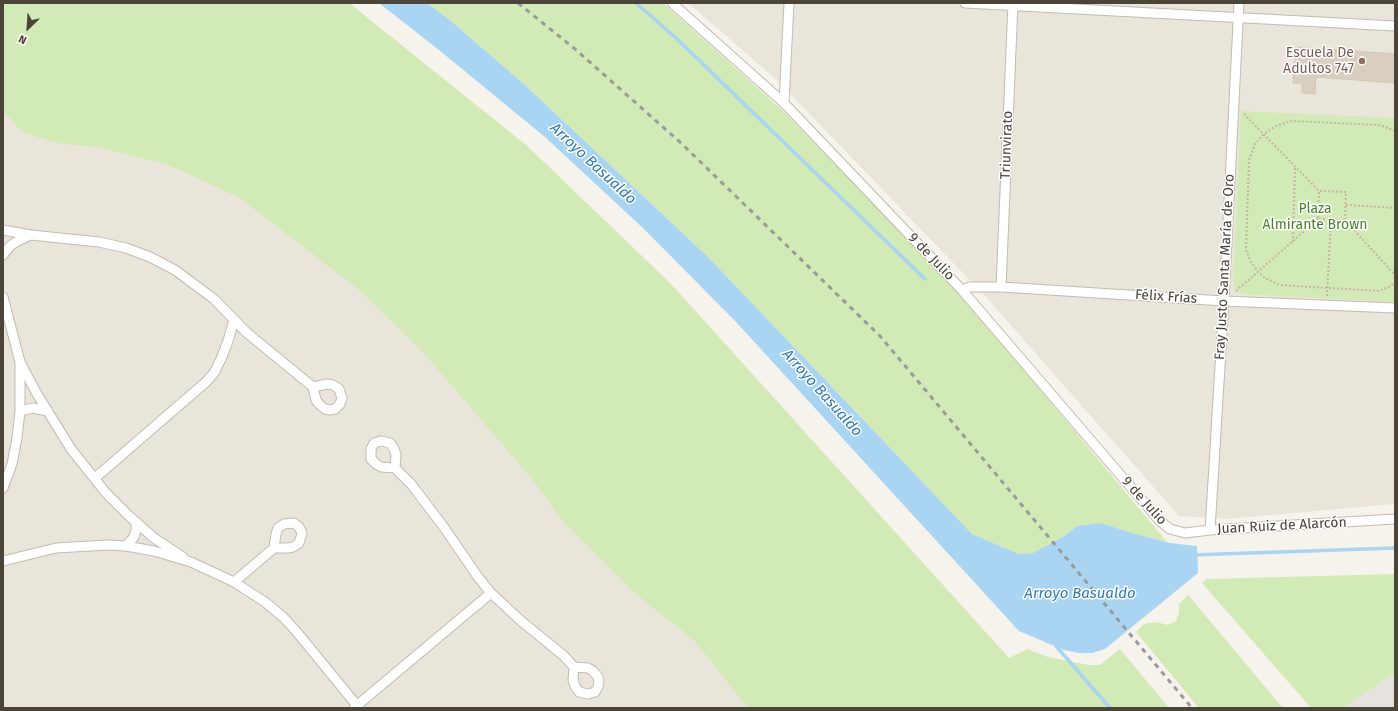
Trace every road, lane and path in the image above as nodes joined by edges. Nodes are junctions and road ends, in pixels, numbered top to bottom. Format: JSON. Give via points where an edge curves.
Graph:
{"nodes":[{"id":1,"x":672,"y":3,"type":"edge"},
{"id":2,"x":789,"y":3,"type":"edge"},
{"id":3,"x":966,"y":3,"type":"edge"},
{"id":4,"x":1239,"y":3,"type":"edge"},
{"id":5,"x":1013,"y":4,"type":"edge"},
{"id":6,"x":1238,"y":17,"type":"junction"},
{"id":7,"x":1395,"y":26,"type":"edge"},
{"id":8,"x":784,"y":103,"type":"junction"},
{"id":9,"x":1234,"y":104,"type":"junction"},
{"id":10,"x":1395,"y":131,"type":"edge"},
{"id":11,"x":1264,"y":134,"type":"junction"},
{"id":12,"x":1295,"y":167,"type":"junction"},
{"id":13,"x":1319,"y":191,"type":"junction"},
{"id":14,"x":1346,"y":205,"type":"junction"},
{"id":15,"x":1395,"y":208,"type":"edge"},
{"id":16,"x":1318,"y":219,"type":"junction"},
{"id":17,"x":1331,"y":219,"type":"junction"},
{"id":18,"x":1345,"y":220,"type":"junction"},
{"id":19,"x":3,"y":230,"type":"edge"},
{"id":20,"x":31,"y":235,"type":"junction"},
{"id":21,"x":1292,"y":242,"type":"junction"},
{"id":22,"x":3,"y":255,"type":"edge"},
{"id":23,"x":1258,"y":272,"type":"junction"},
{"id":24,"x":1395,"y":275,"type":"edge"},
{"id":25,"x":1395,"y":283,"type":"edge"},
{"id":26,"x":1001,"y":287,"type":"junction"},
{"id":27,"x":1327,"y":288,"type":"junction"},
{"id":28,"x":962,"y":290,"type":"junction"},
{"id":29,"x":3,"y":297,"type":"edge"},
{"id":30,"x":1224,"y":301,"type":"junction"},
{"id":31,"x":1326,"y":304,"type":"junction"},
{"id":32,"x":1395,"y":308,"type":"edge"},
{"id":33,"x":234,"y":320,"type":"junction"},
{"id":34,"x":20,"y":362,"type":"junction"},
{"id":35,"x":313,"y":387,"type":"dead end"},
{"id":36,"x":20,"y":411,"type":"junction"},
{"id":37,"x":48,"y":411,"type":"junction"},
{"id":38,"x":395,"y":468,"type":"dead end"},
{"id":39,"x":95,"y":478,"type":"junction"},
{"id":40,"x":3,"y":488,"type":"edge"},
{"id":41,"x":1395,"y":519,"type":"edge"},
{"id":42,"x":136,"y":522,"type":"junction"},
{"id":43,"x":1170,"y":529,"type":"joint"},
{"id":44,"x":1210,"y":530,"type":"junction"},
{"id":45,"x":126,"y":546,"type":"junction"},
{"id":46,"x":274,"y":548,"type":"dead end"},
{"id":47,"x":3,"y":561,"type":"edge"},
{"id":48,"x":191,"y":562,"type":"junction"},
{"id":49,"x":234,"y":582,"type":"junction"},
{"id":50,"x":491,"y":593,"type":"junction"},
{"id":51,"x":574,"y":667,"type":"dead end"},
{"id":52,"x":357,"y":707,"type":"edge"}],
"edges":[{"from":1,"to":8,"type":"street","name":"9 de Julio"},
{"from":2,"to":8,"type":"street"},
{"from":3,"to":5,"type":"street"},
{"from":4,"to":6,"type":"street","name":"Fray Justo Santa María de Oro"},
{"from":5,"to":6,"type":"street"},
{"from":5,"to":26,"type":"street","name":"Triunvirato"},
{"from":6,"to":7,"type":"street"},
{"from":6,"to":9,"type":"street","name":"Fray Justo Santa María de Oro"},
{"from":8,"to":28,"type":"street","name":"9 de Julio"},
{"from":9,"to":11,"type":"path"},
{"from":9,"to":30,"type":"street","name":"Fray Justo Santa María de Oro"},
{"from":10,"to":11,"type":"path","via":[[1380,125],[1291,121],[1276,126]]},
{"from":11,"to":12,"type":"path"},
{"from":11,"to":23,"type":"path","via":[[1255,144],[1249,160],[1246,250]]},
{"from":12,"to":13,"type":"path"},
{"from":12,"to":21,"type":"path"},
{"from":13,"to":14,"type":"path","via":[[1346,192]]},
{"from":13,"to":16,"type":"path"},
{"from":14,"to":15,"type":"path"},
{"from":14,"to":18,"type":"path"},
{"from":16,"to":17,"type":"path"},
{"from":16,"to":21,"type":"path"},
{"from":17,"to":18,"type":"path"},
{"from":17,"to":27,"type":"path"},
{"from":18,"to":24,"type":"path"},
{"from":19,"to":20,"type":"street"},
{"from":20,"to":22,"type":"street","via":[[10,246]]},
{"from":20,"to":33,"type":"street","via":[[98,242],[150,257],[194,283]]},
{"from":21,"to":23,"type":"path"},
{"from":23,"to":27,"type":"path","via":[[1280,285]]},
{"from":23,"to":30,"type":"path"},
{"from":25,"to":27,"type":"path","via":[[1378,291]]},
{"from":26,"to":28,"type":"street","name":"Félix Frías","via":[[970,286]]},
{"from":26,"to":30,"type":"street","name":"Félix Frías"},
{"from":27,"to":31,"type":"path"},
{"from":28,"to":43,"type":"street","name":"9 de Julio","via":[[1159,520]]},
{"from":29,"to":34,"type":"street"},
{"from":30,"to":31,"type":"street","name":"Félix Frías"},
{"from":30,"to":44,"type":"street","name":"Fray Justo Santa María de Oro"},
{"from":31,"to":32,"type":"street","name":"Félix Frías"},
{"from":33,"to":35,"type":"street"},
{"from":33,"to":39,"type":"street","via":[[214,373]]},
{"from":34,"to":36,"type":"street"},
{"from":34,"to":37,"type":"street"},
{"from":36,"to":37,"type":"street","via":[[33,408]]},
{"from":36,"to":40,"type":"street","via":[[14,452]]},
{"from":37,"to":39,"type":"street","via":[[71,449]]},
{"from":38,"to":50,"type":"street","via":[[424,500]]},
{"from":39,"to":42,"type":"street","via":[[106,493]]},
{"from":41,"to":44,"type":"street","name":"Juan Ruiz de Alarcón"},
{"from":42,"to":45,"type":"street","via":[[134,537]]},
{"from":42,"to":48,"type":"street","via":[[154,538]]},
{"from":43,"to":44,"type":"street","name":"Juan Ruiz de Alarcón","via":[[1185,533]]},
{"from":45,"to":47,"type":"street","via":[[56,548]]},
{"from":45,"to":48,"type":"street"},
{"from":46,"to":49,"type":"street"},
{"from":48,"to":49,"type":"street"},
{"from":49,"to":52,"type":"street","via":[[283,617]]},
{"from":50,"to":51,"type":"street"},
{"from":50,"to":52,"type":"street"}]}
